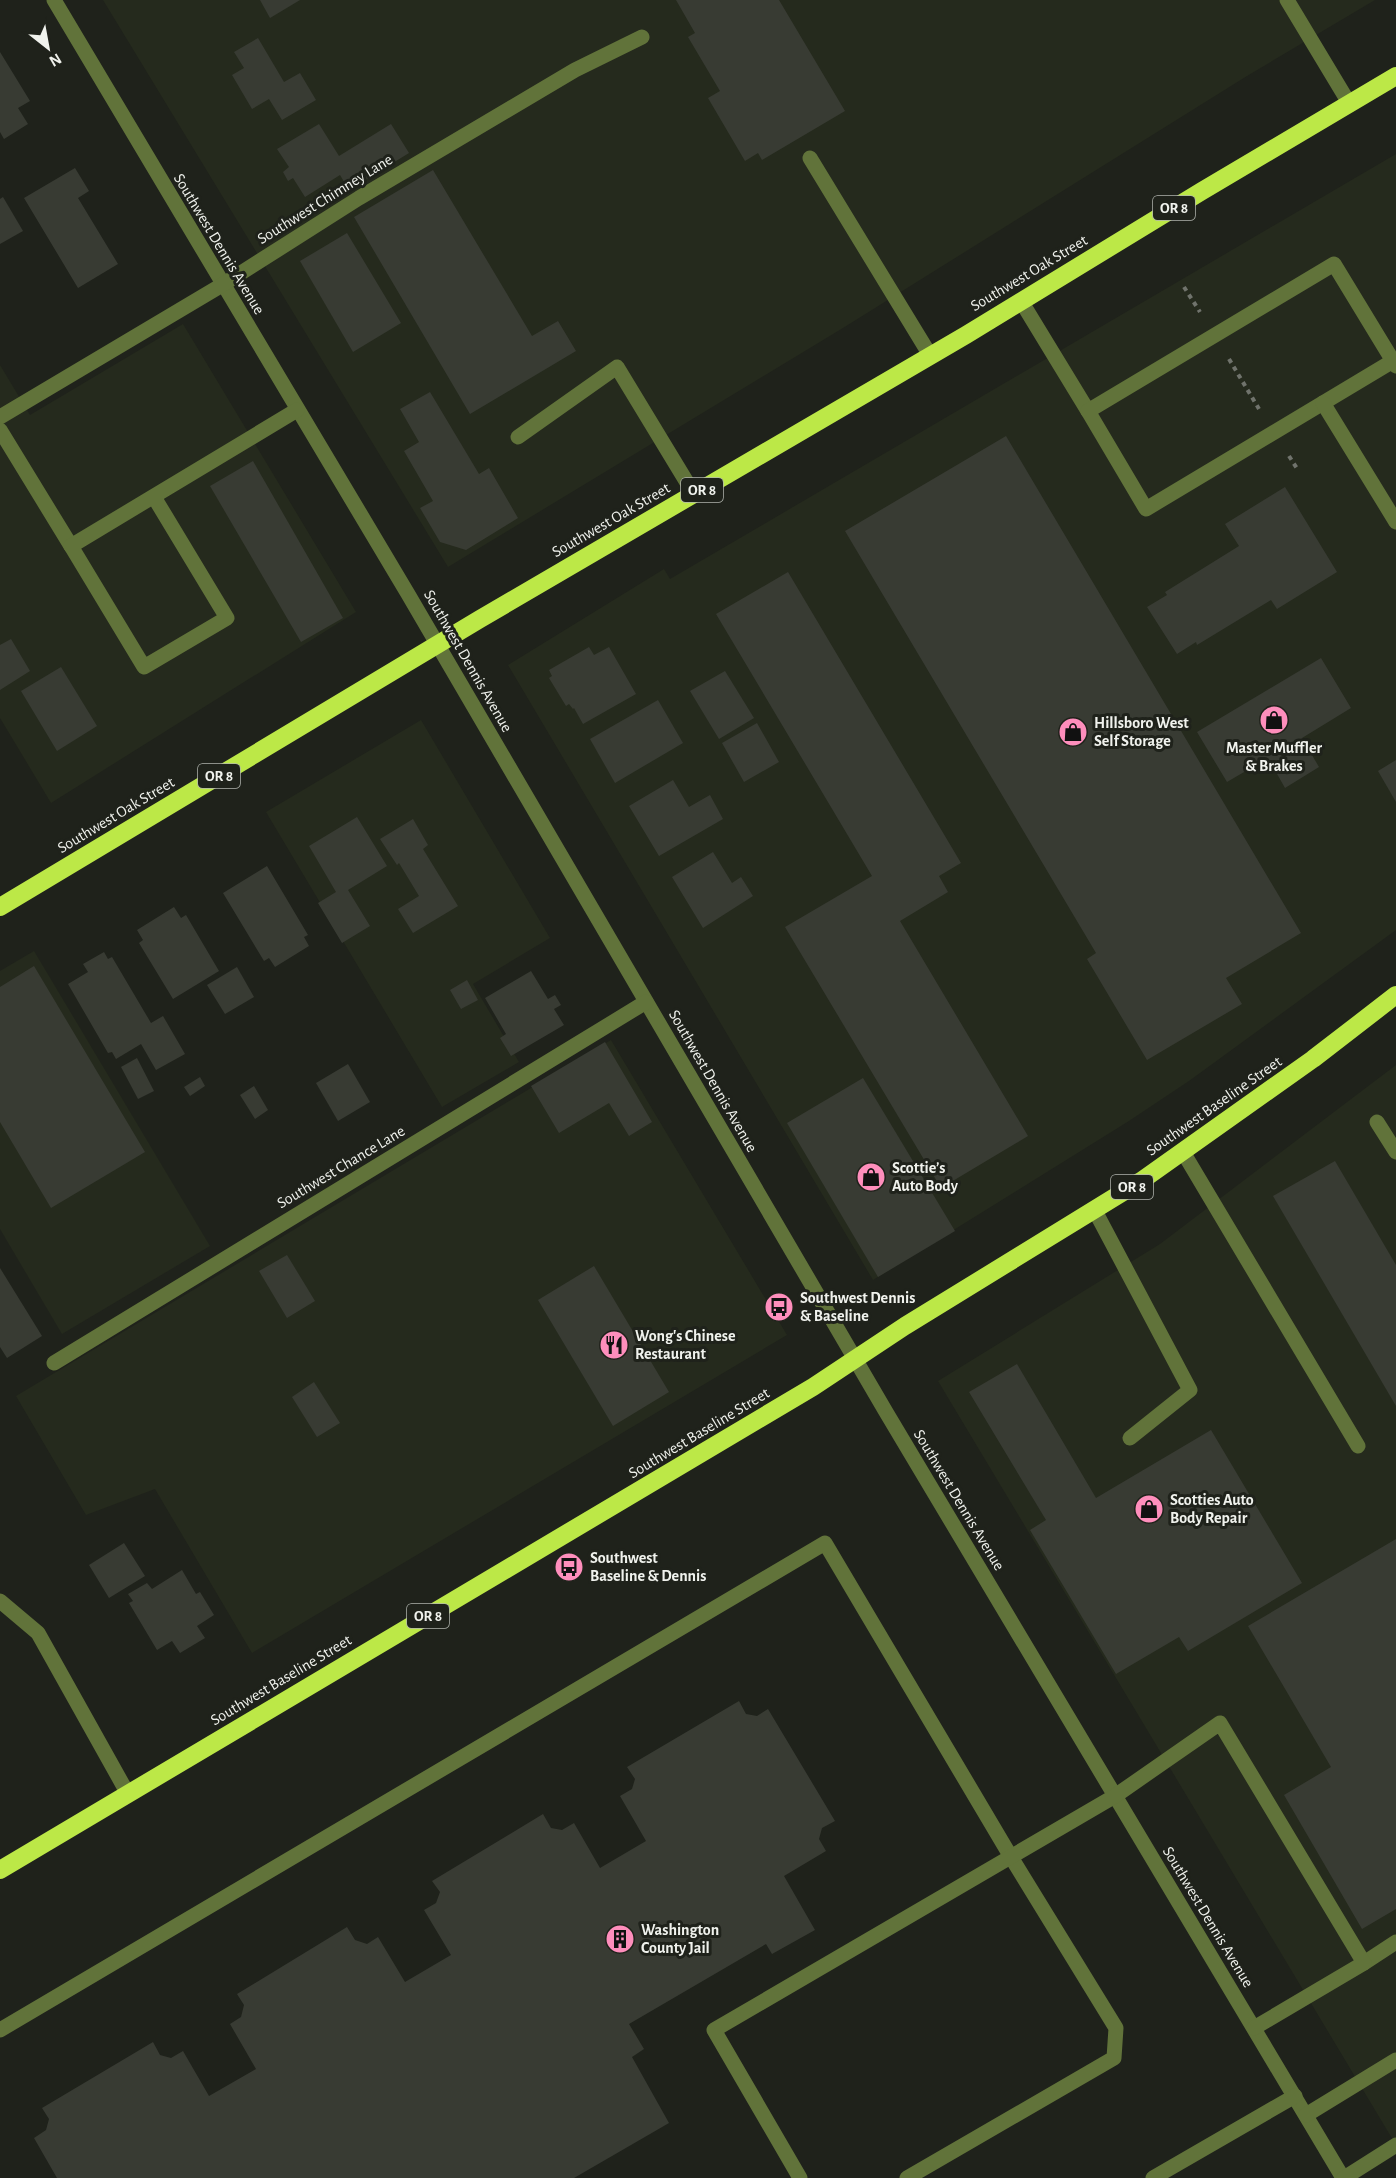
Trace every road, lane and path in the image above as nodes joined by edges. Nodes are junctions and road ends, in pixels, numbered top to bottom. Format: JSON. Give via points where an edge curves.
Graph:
{"nodes":[{"id":1,"x":54,"y":0,"type":"edge"},
{"id":2,"x":1287,"y":0,"type":"edge"},
{"id":3,"x":642,"y":37,"type":"dead end"},
{"id":4,"x":1396,"y":76,"type":"edge"},
{"id":5,"x":1349,"y":103,"type":"junction"},
{"id":6,"x":810,"y":158,"type":"dead end"},
{"id":7,"x":222,"y":285,"type":"junction"},
{"id":8,"x":1184,"y":287,"type":"dead end"},
{"id":9,"x":1021,"y":301,"type":"junction"},
{"id":10,"x":1215,"y":335,"type":"junction"},
{"id":11,"x":930,"y":355,"type":"junction"},
{"id":12,"x":1394,"y":364,"type":"edge"},
{"id":13,"x":1323,"y":403,"type":"junction"},
{"id":14,"x":297,"y":410,"type":"junction"},
{"id":15,"x":1088,"y":411,"type":"junction"},
{"id":16,"x":0,"y":417,"type":"edge"},
{"id":17,"x":0,"y":429,"type":"edge"},
{"id":18,"x":1273,"y":432,"type":"junction"},
{"id":19,"x":518,"y":437,"type":"dead end"},
{"id":20,"x":1298,"y":470,"type":"dead end"},
{"id":21,"x":694,"y":494,"type":"junction"},
{"id":22,"x":154,"y":497,"type":"junction"},
{"id":23,"x":1396,"y":522,"type":"edge"},
{"id":24,"x":71,"y":546,"type":"junction"},
{"id":25,"x":438,"y":645,"type":"junction"},
{"id":26,"x":0,"y":907,"type":"edge"},
{"id":27,"x":1396,"y":995,"type":"edge"},
{"id":28,"x":646,"y":1002,"type":"junction"},
{"id":29,"x":1377,"y":1122,"type":"dead end"},
{"id":30,"x":1183,"y":1152,"type":"junction"},
{"id":31,"x":1396,"y":1152,"type":"edge"},
{"id":32,"x":1094,"y":1209,"type":"junction"},
{"id":33,"x":855,"y":1360,"type":"junction"},
{"id":34,"x":54,"y":1363,"type":"dead end"},
{"id":35,"x":1130,"y":1438,"type":"dead end"},
{"id":36,"x":1358,"y":1446,"type":"dead end"},
{"id":37,"x":0,"y":1601,"type":"edge"},
{"id":38,"x":128,"y":1794,"type":"junction"},
{"id":39,"x":1115,"y":1796,"type":"junction"},
{"id":40,"x":1011,"y":1857,"type":"junction"},
{"id":41,"x":0,"y":1870,"type":"edge"},
{"id":42,"x":1396,"y":1942,"type":"edge"},
{"id":43,"x":1364,"y":1963,"type":"junction"},
{"id":44,"x":1254,"y":2028,"type":"junction"},
{"id":45,"x":0,"y":2030,"type":"edge"},
{"id":46,"x":1396,"y":2060,"type":"edge"},
{"id":47,"x":1295,"y":2096,"type":"junction"},
{"id":48,"x":1306,"y":2115,"type":"junction"},
{"id":49,"x":1396,"y":2145,"type":"edge"},
{"id":50,"x":800,"y":2178,"type":"edge"},
{"id":51,"x":907,"y":2178,"type":"edge"},
{"id":52,"x":1153,"y":2178,"type":"edge"},
{"id":53,"x":1344,"y":2178,"type":"edge"}],
"edges":[{"from":1,"to":7,"type":"street","name":"Southwest Dennis Avenue"},
{"from":2,"to":5,"type":"street"},
{"from":3,"to":7,"type":"street","name":"Southwest Chimney Lane","via":[[574,70],[369,191]]},
{"from":4,"to":5,"type":"highway","name":"Southwest Oak Street","number":"OR 8"},
{"from":5,"to":9,"type":"highway","name":"Southwest Oak Street","number":"OR 8"},
{"from":6,"to":11,"type":"street"},
{"from":7,"to":14,"type":"street","name":"Southwest Dennis Avenue"},
{"from":7,"to":16,"type":"street","name":"Southwest Chimney Lane"},
{"from":8,"to":10,"type":"path"},
{"from":9,"to":11,"type":"highway","name":"Southwest Oak Street","number":"OR 8"},
{"from":9,"to":15,"type":"street"},
{"from":10,"to":12,"type":"street","via":[[1334,264]]},
{"from":10,"to":15,"type":"street"},
{"from":10,"to":18,"type":"path"},
{"from":11,"to":21,"type":"highway","name":"Southwest Oak Street","number":"OR 8"},
{"from":12,"to":13,"type":"street"},
{"from":13,"to":18,"type":"street"},
{"from":13,"to":23,"type":"street"},
{"from":14,"to":22,"type":"street"},
{"from":14,"to":25,"type":"street","name":"Southwest Dennis Avenue"},
{"from":15,"to":18,"type":"street","via":[[1146,509]]},
{"from":17,"to":24,"type":"street"},
{"from":18,"to":20,"type":"path"},
{"from":19,"to":21,"type":"street","via":[[617,367]]},
{"from":21,"to":25,"type":"highway","name":"Southwest Oak Street","number":"OR 8"},
{"from":22,"to":24,"type":"street"},
{"from":22,"to":24,"type":"street","via":[[227,618],[163,656],[144,667]]},
{"from":25,"to":26,"type":"highway","name":"Southwest Oak Street","number":"OR 8"},
{"from":25,"to":28,"type":"street","name":"Southwest Dennis Avenue"},
{"from":27,"to":30,"type":"highway","name":"Southwest Baseline Street","number":"OR 8"},
{"from":28,"to":33,"type":"street","name":"Southwest Dennis Avenue"},
{"from":28,"to":34,"type":"street","name":"Southwest Chance Lane"},
{"from":29,"to":31,"type":"street"},
{"from":30,"to":32,"type":"highway","name":"Southwest Baseline Street","number":"OR 8"},
{"from":30,"to":36,"type":"street"},
{"from":32,"to":33,"type":"highway","name":"Southwest Baseline Street","number":"OR 8"},
{"from":32,"to":35,"type":"street","via":[[1190,1390]]},
{"from":33,"to":38,"type":"highway","name":"Southwest Baseline Street","number":"OR 8"},
{"from":33,"to":39,"type":"street","name":"Southwest Dennis Avenue"},
{"from":37,"to":38,"type":"street","via":[[38,1633]]},
{"from":38,"to":41,"type":"highway","name":"Southwest Baseline Street","number":"OR 8"},
{"from":39,"to":40,"type":"street"},
{"from":39,"to":43,"type":"street","via":[[1220,1723]]},
{"from":39,"to":44,"type":"street","name":"Southwest Dennis Avenue"},
{"from":40,"to":45,"type":"street","via":[[825,1543]]},
{"from":40,"to":50,"type":"street","via":[[714,2030]]},
{"from":40,"to":51,"type":"street","via":[[1116,2028],[1114,2058]]},
{"from":42,"to":43,"type":"street"},
{"from":43,"to":44,"type":"street"},
{"from":44,"to":47,"type":"street","name":"Southwest Dennis Avenue"},
{"from":46,"to":48,"type":"street"},
{"from":47,"to":48,"type":"street","name":"Southwest Dennis Avenue"},
{"from":47,"to":52,"type":"street"},
{"from":48,"to":53,"type":"street","name":"Southwest Dennis Avenue"},
{"from":49,"to":53,"type":"street"}]}
